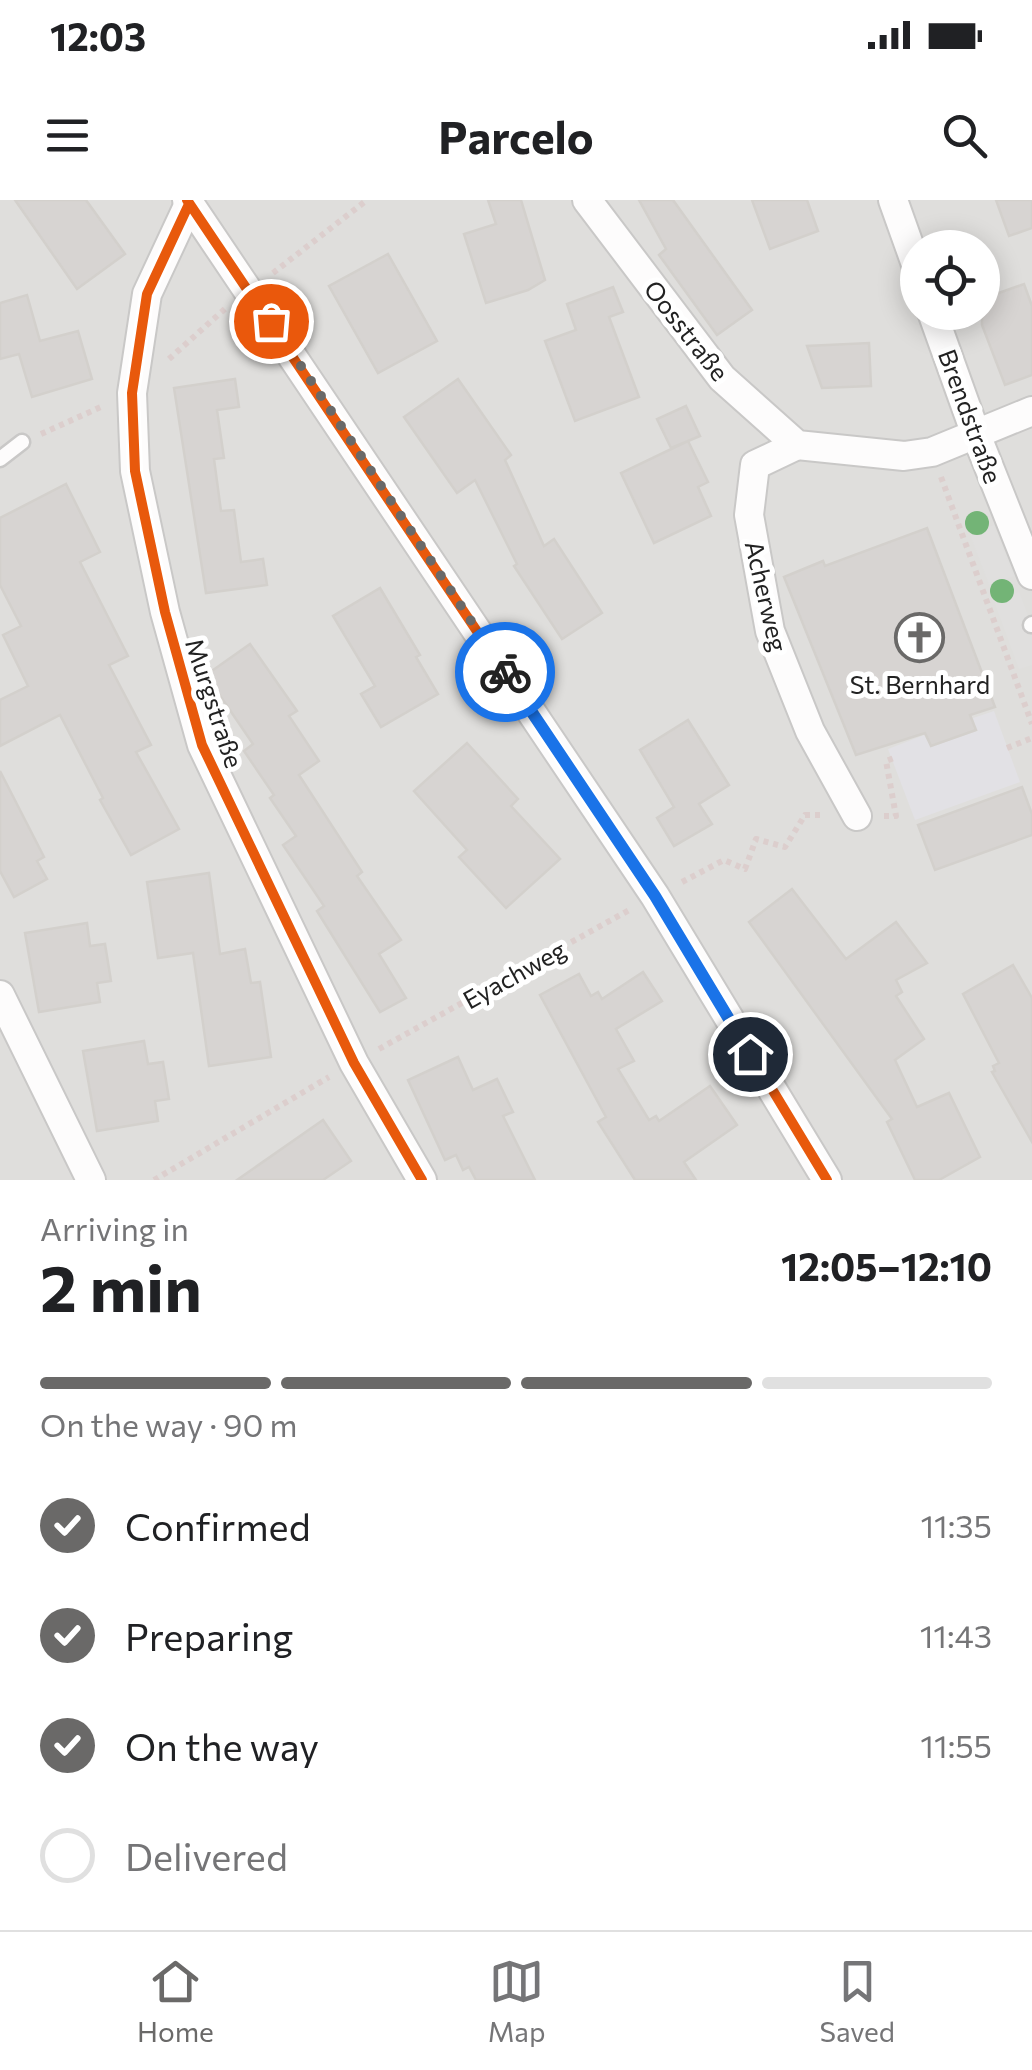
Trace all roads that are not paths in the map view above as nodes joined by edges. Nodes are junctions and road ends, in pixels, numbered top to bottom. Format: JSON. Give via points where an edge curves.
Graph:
{"nodes":[{"id":1,"x":587,"y":200,"type":"edge"},
{"id":2,"x":892,"y":200,"type":"edge"},
{"id":3,"x":188,"y":202,"type":"edge"},
{"id":4,"x":903,"y":230,"type":"edge"},
{"id":5,"x":938,"y":330,"type":"edge"},
{"id":6,"x":1032,"y":411,"type":"edge"},
{"id":7,"x":975,"y":432,"type":"junction"},
{"id":8,"x":22,"y":442,"type":"road end"},
{"id":9,"x":797,"y":445,"type":"junction"},
{"id":10,"x":0,"y":459,"type":"edge"},
{"id":11,"x":1032,"y":575,"type":"edge"},
{"id":12,"x":857,"y":816,"type":"road end"},
{"id":13,"x":0,"y":995,"type":"edge"},
{"id":14,"x":91,"y":1180,"type":"edge"},
{"id":15,"x":422,"y":1180,"type":"edge"},
{"id":16,"x":827,"y":1180,"type":"edge"}],
"edges":[{"from":1,"to":9,"type":"street","name":"Oosstraße","via":[[722,378]]},
{"from":2,"to":4,"type":"street"},
{"from":3,"to":15,"type":"street","name":"Murgstraße","via":[[147,294],[132,393],[135,471],[165,612],[202,744],[354,1063]]},
{"from":3,"to":16,"type":"street","via":[[655,896]]},
{"from":5,"to":7,"type":"street","name":"Brendstraße"},
{"from":6,"to":7,"type":"street"},
{"from":7,"to":9,"type":"street","via":[[932,452],[904,456]]},
{"from":7,"to":11,"type":"street","name":"Brendstraße","via":[[1010,543]]},
{"from":8,"to":10,"type":"lane"},
{"from":9,"to":12,"type":"street","name":"Acherweg","via":[[755,465],[749,514],[770,631],[810,732]]},
{"from":13,"to":14,"type":"street"}]}
